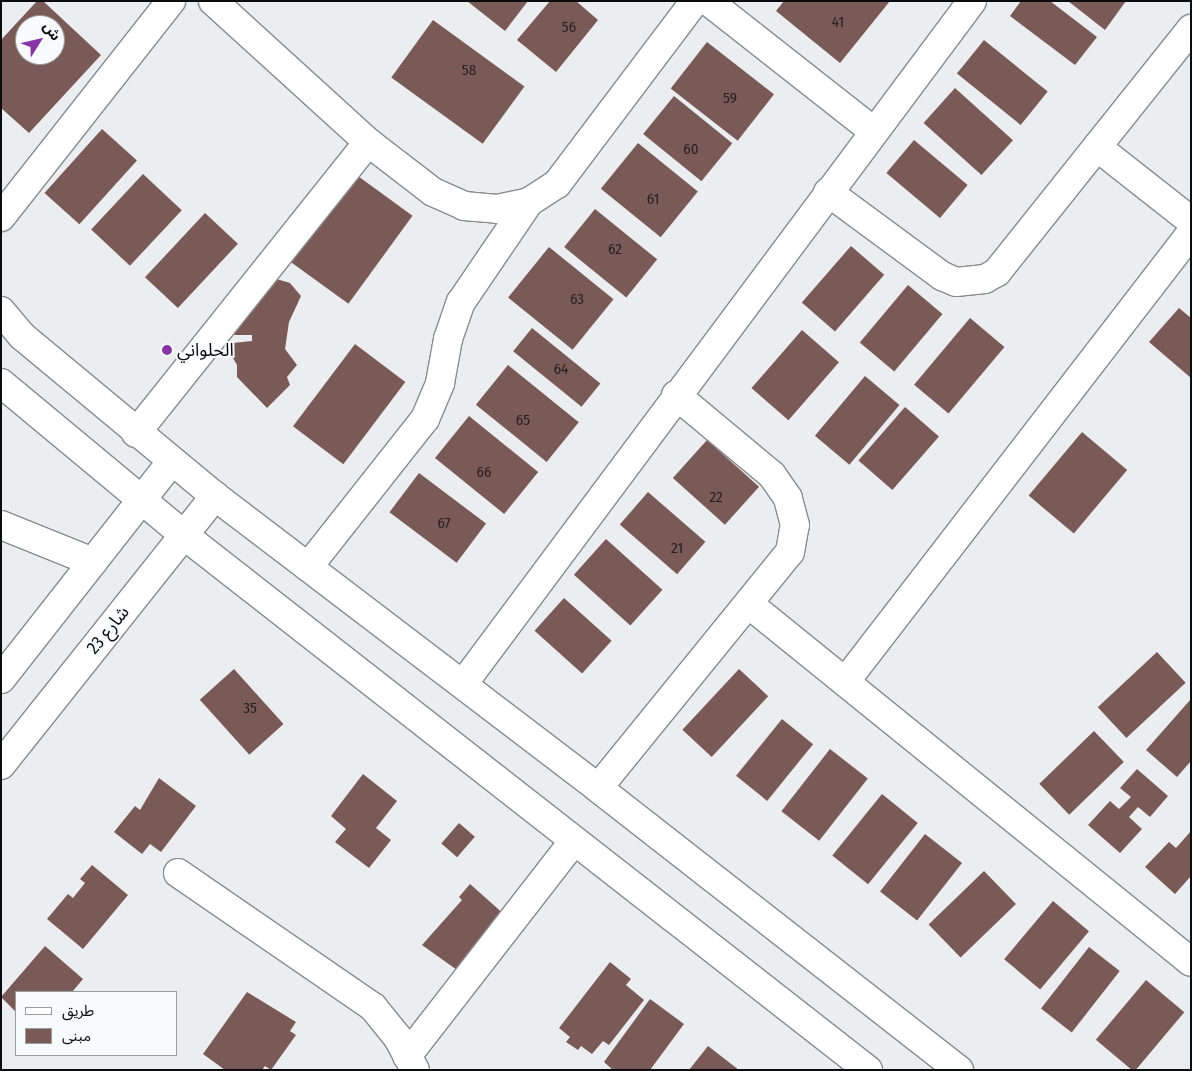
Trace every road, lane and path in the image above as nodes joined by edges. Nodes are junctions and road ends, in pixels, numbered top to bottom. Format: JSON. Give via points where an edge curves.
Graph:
{"nodes":[{"id":1,"x":171,"y":1,"type":"edge"},
{"id":2,"x":213,"y":1,"type":"edge"},
{"id":3,"x":695,"y":1,"type":"edge"},
{"id":4,"x":708,"y":1,"type":"edge"},
{"id":5,"x":972,"y":1,"type":"edge"},
{"id":6,"x":1191,"y":29,"type":"edge"},
{"id":7,"x":873,"y":131,"type":"junction"},
{"id":8,"x":368,"y":142,"type":"junction"},
{"id":9,"x":1097,"y":147,"type":"junction"},
{"id":10,"x":828,"y":192,"type":"junction"},
{"id":11,"x":529,"y":202,"type":"junction"},
{"id":12,"x":1,"y":216,"type":"edge"},
{"id":13,"x":1191,"y":221,"type":"edge"},
{"id":14,"x":1191,"y":233,"type":"edge"},
{"id":15,"x":1,"y":312,"type":"edge"},
{"id":16,"x":1,"y":383,"type":"edge"},
{"id":17,"x":676,"y":395,"type":"junction"},
{"id":18,"x":136,"y":433,"type":"junction"},
{"id":19,"x":172,"y":461,"type":"junction"},
{"id":20,"x":215,"y":496,"type":"junction"},
{"id":21,"x":141,"y":501,"type":"junction"},
{"id":22,"x":1,"y":525,"type":"edge"},
{"id":23,"x":185,"y":536,"type":"junction"},
{"id":24,"x":93,"y":562,"type":"junction"},
{"id":25,"x":308,"y":566,"type":"junction"},
{"id":26,"x":750,"y":605,"type":"junction"},
{"id":27,"x":1,"y":679,"type":"edge"},
{"id":28,"x":845,"y":682,"type":"junction"},
{"id":29,"x":463,"y":684,"type":"junction"},
{"id":30,"x":1,"y":765,"type":"edge"},
{"id":31,"x":598,"y":788,"type":"junction"},
{"id":32,"x":574,"y":841,"type":"junction"},
{"id":33,"x":178,"y":873,"type":"dead end"},
{"id":34,"x":1191,"y":962,"type":"edge"},
{"id":35,"x":411,"y":1063,"type":"edge"},
{"id":36,"x":868,"y":1070,"type":"edge"},
{"id":37,"x":959,"y":1070,"type":"edge"}],
"edges":[{"from":1,"to":12,"type":"street"},
{"from":2,"to":8,"type":"street"},
{"from":3,"to":11,"type":"street","via":[[558,184]]},
{"from":4,"to":7,"type":"street"},
{"from":5,"to":7,"type":"street"},
{"from":6,"to":9,"type":"street"},
{"from":7,"to":10,"type":"street"},
{"from":8,"to":11,"type":"street","via":[[433,192],[464,206],[497,209]]},
{"from":8,"to":18,"type":"street"},
{"from":9,"to":10,"type":"street","via":[[997,272],[971,283],[942,276]]},
{"from":9,"to":13,"type":"street"},
{"from":10,"to":17,"type":"street"},
{"from":11,"to":25,"type":"street","via":[[461,302],[448,339],[440,383],[425,419]]},
{"from":14,"to":28,"type":"street"},
{"from":15,"to":18,"type":"street","via":[[22,336]]},
{"from":16,"to":21,"type":"street"},
{"from":17,"to":26,"type":"street","via":[[772,475],[788,498],[795,525],[790,552]]},
{"from":17,"to":29,"type":"street"},
{"from":18,"to":19,"type":"street"},
{"from":19,"to":20,"type":"street"},
{"from":19,"to":21,"type":"street"},
{"from":20,"to":23,"type":"street","name":"شارع 23"},
{"from":20,"to":25,"type":"street"},
{"from":21,"to":23,"type":"street"},
{"from":21,"to":24,"type":"street"},
{"from":22,"to":24,"type":"street"},
{"from":23,"to":30,"type":"street","name":"شارع 23"},
{"from":23,"to":32,"type":"street"},
{"from":24,"to":27,"type":"street"},
{"from":25,"to":29,"type":"street"},
{"from":26,"to":28,"type":"street"},
{"from":26,"to":31,"type":"street"},
{"from":28,"to":34,"type":"street"},
{"from":29,"to":31,"type":"street"},
{"from":31,"to":37,"type":"street"},
{"from":32,"to":35,"type":"street"},
{"from":32,"to":36,"type":"street"},
{"from":33,"to":35,"type":"street","via":[[357,995],[386,1022]]}]}
